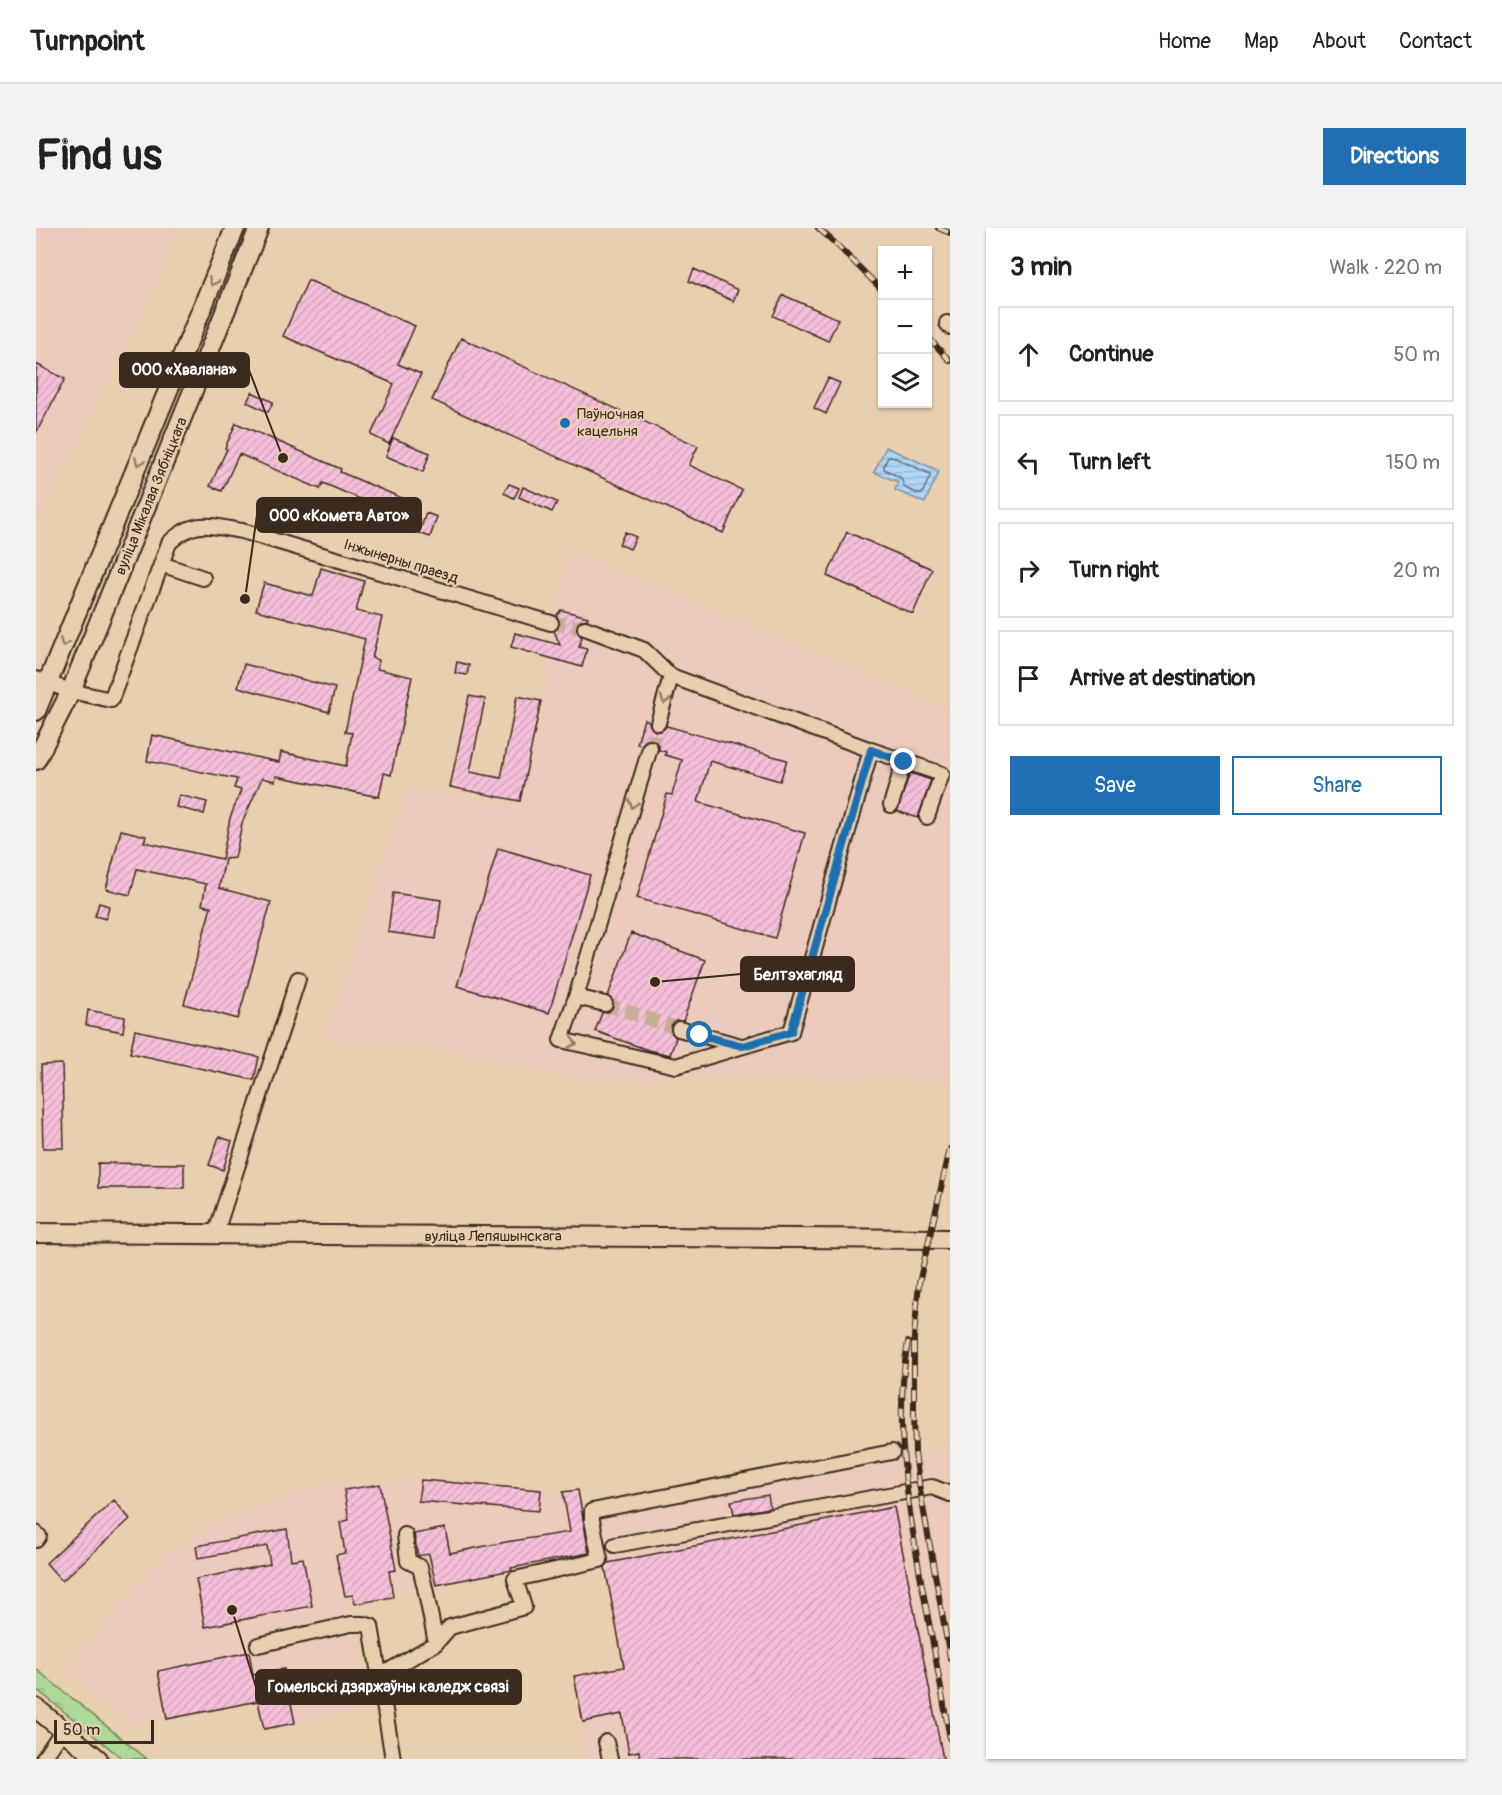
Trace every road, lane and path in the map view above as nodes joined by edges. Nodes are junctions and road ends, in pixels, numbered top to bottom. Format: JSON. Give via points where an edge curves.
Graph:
{"nodes":[{"id":1,"x":235,"y":228,"type":"edge"},
{"id":2,"x":258,"y":228,"type":"edge"},
{"id":3,"x":161,"y":564,"type":"junction"},
{"id":4,"x":203,"y":578,"type":"dead end"},
{"id":5,"x":551,"y":623,"type":"tunnel mouth"},
{"id":6,"x":585,"y":628,"type":"tunnel mouth"},
{"id":7,"x":671,"y":676,"type":"junction"},
{"id":8,"x":42,"y":682,"type":"edge"},
{"id":9,"x":71,"y":691,"type":"junction"},
{"id":10,"x":36,"y":711,"type":"edge"},
{"id":11,"x":658,"y":723,"type":"tunnel mouth"},
{"id":12,"x":650,"y":748,"type":"tunnel mouth"},
{"id":13,"x":871,"y":750,"type":"junction"},
{"id":14,"x":36,"y":760,"type":"edge"},
{"id":15,"x":904,"y":762,"type":"junction"},
{"id":16,"x":891,"y":805,"type":"dead end"},
{"id":17,"x":927,"y":817,"type":"dead end"},
{"id":18,"x":298,"y":979,"type":"dead end"},
{"id":19,"x":576,"y":997,"type":"junction"},
{"id":20,"x":605,"y":1004,"type":"tunnel mouth"},
{"id":21,"x":680,"y":1029,"type":"tunnel mouth"},
{"id":22,"x":743,"y":1046,"type":"junction"},
{"id":23,"x":36,"y":1233,"type":"edge"},
{"id":24,"x":214,"y":1235,"type":"junction"},
{"id":25,"x":950,"y":1239,"type":"edge"},
{"id":26,"x":892,"y":1452,"type":"dead end"},
{"id":27,"x":950,"y":1494,"type":"edge"},
{"id":28,"x":36,"y":1533,"type":"edge"},
{"id":29,"x":405,"y":1535,"type":"dead end"},
{"id":30,"x":36,"y":1540,"type":"edge"},
{"id":31,"x":615,"y":1545,"type":"dead end"},
{"id":32,"x":436,"y":1643,"type":"junction"},
{"id":33,"x":258,"y":1645,"type":"dead end"},
{"id":34,"x":380,"y":1676,"type":"junction"},
{"id":35,"x":36,"y":1708,"type":"edge"},
{"id":36,"x":63,"y":1730,"type":"junction"},
{"id":37,"x":606,"y":1742,"type":"dead end"},
{"id":38,"x":43,"y":1759,"type":"edge"},
{"id":39,"x":98,"y":1759,"type":"edge"},
{"id":40,"x":393,"y":1759,"type":"edge"},
{"id":41,"x":610,"y":1759,"type":"edge"}],
"edges":[{"from":1,"to":8,"type":"main road","name":"вуліца Мікалая Зябніцкага","one_way":true},
{"from":2,"to":9,"type":"main road","name":"вуліца Мікалая Зябніцкага"},
{"from":3,"to":4,"type":"street"},
{"from":3,"to":5,"type":"street","name":"Інжынерны праезд","via":[[169,543],[182,531],[201,524],[242,531]]},
{"from":3,"to":9,"type":"street","name":"Інжынерны праезд","via":[[111,700]]},
{"from":6,"to":7,"type":"street","via":[[644,650]]},
{"from":7,"to":11,"type":"street","one_way":true},
{"from":7,"to":13,"type":"street"},
{"from":8,"to":9,"type":"street"},
{"from":8,"to":10,"type":"main road","name":"вуліца Мікалая Зябніцкага"},
{"from":9,"to":14,"type":"main road","name":"вуліца Мікалая Зябніцкага"},
{"from":12,"to":19,"type":"street","one_way":true},
{"from":13,"to":15,"type":"street"},
{"from":13,"to":22,"type":"street","via":[[791,1032]]},
{"from":15,"to":16,"type":"street"},
{"from":15,"to":17,"type":"street","via":[[942,774]]},
{"from":18,"to":24,"type":"street"},
{"from":19,"to":20,"type":"street"},
{"from":19,"to":22,"type":"street","one_way":true,"via":[[561,1040],[676,1066]]},
{"from":21,"to":22,"type":"street"},
{"from":23,"to":24,"type":"main road","name":"вуліца Лепяшынскага"},
{"from":24,"to":25,"type":"main road","name":"вуліца Лепяшынскага"},
{"from":26,"to":32,"type":"street","via":[[592,1511],[600,1560],[515,1579],[524,1607],[450,1627]]},
{"from":27,"to":31,"type":"street","via":[[932,1487]]},
{"from":28,"to":30,"type":"street"},
{"from":29,"to":32,"type":"street","via":[[408,1561],[420,1567]]},
{"from":32,"to":34,"type":"street"},
{"from":33,"to":34,"type":"street","via":[[351,1624],[371,1626]]},
{"from":34,"to":40,"type":"street"},
{"from":35,"to":36,"type":"main road"},
{"from":36,"to":38,"type":"street"},
{"from":36,"to":39,"type":"main road"},
{"from":37,"to":41,"type":"street"}]}
